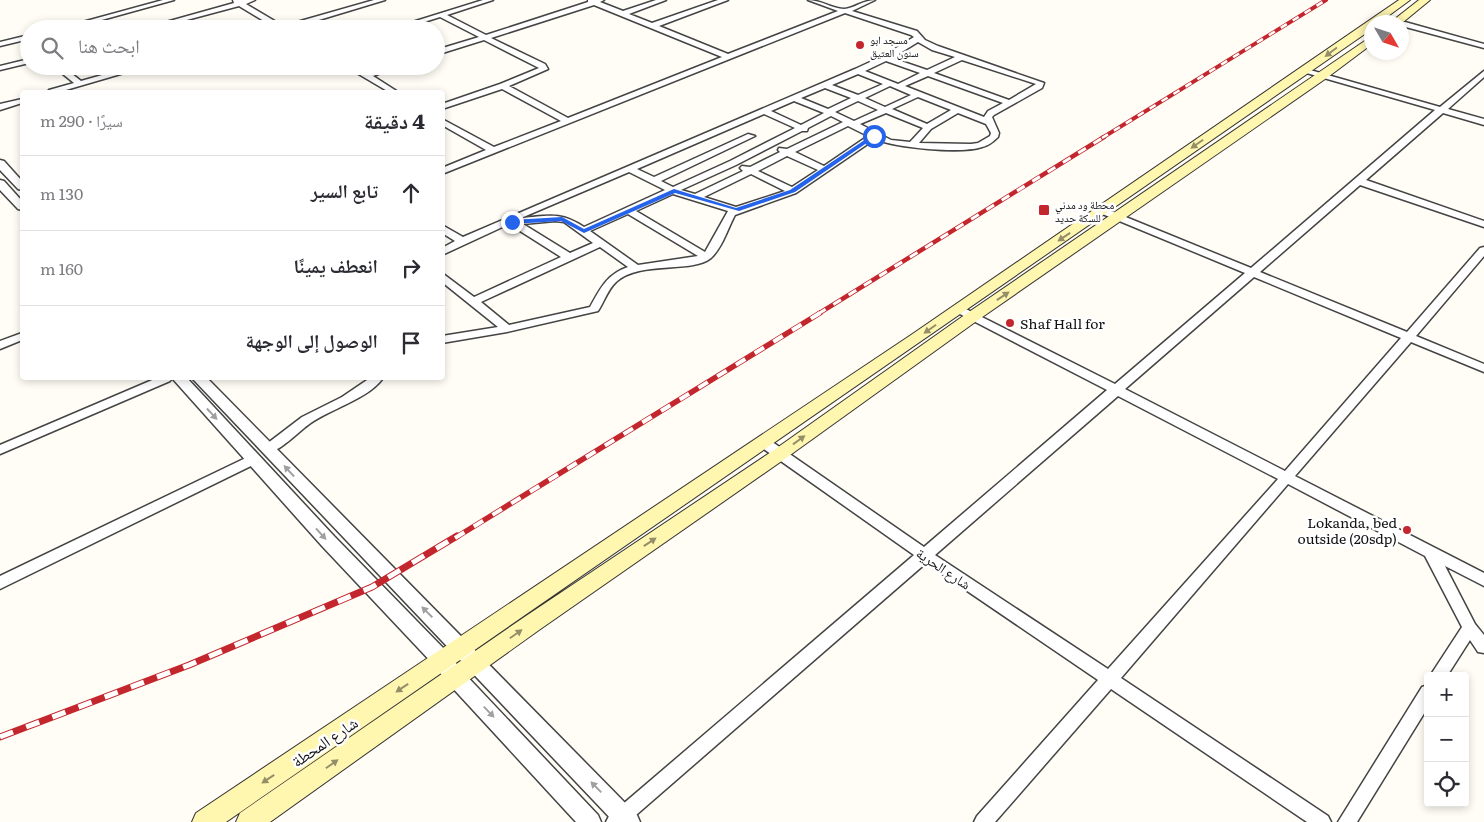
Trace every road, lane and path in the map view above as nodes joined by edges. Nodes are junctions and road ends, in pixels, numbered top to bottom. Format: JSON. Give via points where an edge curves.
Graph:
{"nodes":[{"id":1,"x":171,"y":0,"type":"edge"},
{"id":2,"x":252,"y":0,"type":"edge"},
{"id":3,"x":382,"y":0,"type":"edge"},
{"id":4,"x":490,"y":0,"type":"edge"},
{"id":5,"x":663,"y":0,"type":"edge"},
{"id":6,"x":725,"y":0,"type":"edge"},
{"id":7,"x":811,"y":0,"type":"edge"},
{"id":8,"x":872,"y":0,"type":"edge"},
{"id":9,"x":1405,"y":0,"type":"edge"},
{"id":10,"x":1425,"y":0,"type":"edge"},
{"id":11,"x":595,"y":1,"type":"edge"},
{"id":12,"x":237,"y":2,"type":"edge"},
{"id":13,"x":845,"y":11,"type":"junction"},
{"id":14,"x":622,"y":14,"type":"junction"},
{"id":15,"x":440,"y":15,"type":"junction"},
{"id":16,"x":1384,"y":15,"type":"edge"},
{"id":17,"x":1405,"y":15,"type":"edge"},
{"id":18,"x":94,"y":20,"type":"edge"},
{"id":19,"x":175,"y":20,"type":"edge"},
{"id":20,"x":267,"y":20,"type":"edge"},
{"id":21,"x":313,"y":20,"type":"edge"},
{"id":22,"x":423,"y":20,"type":"edge"},
{"id":23,"x":652,"y":26,"type":"junction"},
{"id":24,"x":1409,"y":26,"type":"edge"},
{"id":25,"x":1364,"y":29,"type":"edge"},
{"id":26,"x":486,"y":38,"type":"junction"},
{"id":27,"x":918,"y":38,"type":"junction"},
{"id":28,"x":20,"y":39,"type":"edge"},
{"id":29,"x":0,"y":44,"type":"edge"},
{"id":30,"x":1364,"y":45,"type":"edge"},
{"id":31,"x":1484,"y":46,"type":"edge"},
{"id":32,"x":445,"y":50,"type":"edge"},
{"id":33,"x":728,"y":57,"type":"junction"},
{"id":34,"x":962,"y":57,"type":"junction"},
{"id":35,"x":886,"y":58,"type":"junction"},
{"id":36,"x":20,"y":63,"type":"edge"},
{"id":37,"x":0,"y":68,"type":"edge"},
{"id":38,"x":1306,"y":70,"type":"junction"},
{"id":39,"x":858,"y":71,"type":"junction"},
{"id":40,"x":927,"y":73,"type":"junction"},
{"id":41,"x":1484,"y":73,"type":"edge"},
{"id":42,"x":68,"y":75,"type":"edge"},
{"id":43,"x":112,"y":75,"type":"edge"},
{"id":44,"x":369,"y":75,"type":"edge"},
{"id":45,"x":1324,"y":75,"type":"junction"},
{"id":46,"x":366,"y":76,"type":"joint"},
{"id":47,"x":80,"y":84,"type":"junction"},
{"id":48,"x":825,"y":85,"type":"junction"},
{"id":49,"x":893,"y":85,"type":"junction"},
{"id":50,"x":503,"y":86,"type":"junction"},
{"id":51,"x":59,"y":90,"type":"edge"},
{"id":52,"x":390,"y":90,"type":"edge"},
{"id":53,"x":917,"y":95,"type":"junction"},
{"id":54,"x":794,"y":98,"type":"junction"},
{"id":55,"x":857,"y":98,"type":"junction"},
{"id":56,"x":20,"y":102,"type":"edge"},
{"id":57,"x":1010,"y":103,"type":"junction"},
{"id":58,"x":0,"y":107,"type":"edge"},
{"id":59,"x":445,"y":107,"type":"edge"},
{"id":60,"x":886,"y":110,"type":"junction"},
{"id":61,"x":957,"y":110,"type":"junction"},
{"id":62,"x":1441,"y":110,"type":"junction"},
{"id":63,"x":764,"y":111,"type":"junction"},
{"id":64,"x":829,"y":112,"type":"junction"},
{"id":65,"x":568,"y":120,"type":"junction"},
{"id":66,"x":988,"y":122,"type":"junction"},
{"id":67,"x":1484,"y":122,"type":"edge"},
{"id":68,"x":445,"y":123,"type":"edge"},
{"id":69,"x":851,"y":123,"type":"junction"},
{"id":70,"x":729,"y":126,"type":"junction"},
{"id":71,"x":928,"y":127,"type":"junction"},
{"id":72,"x":800,"y":128,"type":"junction"},
{"id":73,"x":751,"y":136,"type":"junction"},
{"id":74,"x":820,"y":136,"type":"junction"},
{"id":75,"x":874,"y":136,"type":"junction"},
{"id":76,"x":768,"y":144,"type":"junction"},
{"id":77,"x":912,"y":145,"type":"junction"},
{"id":78,"x":494,"y":150,"type":"junction"},
{"id":79,"x":787,"y":152,"type":"junction"},
{"id":80,"x":733,"y":162,"type":"junction"},
{"id":81,"x":0,"y":164,"type":"edge"},
{"id":82,"x":630,"y":169,"type":"junction"},
{"id":83,"x":445,"y":170,"type":"edge"},
{"id":84,"x":826,"y":170,"type":"junction"},
{"id":85,"x":751,"y":171,"type":"junction"},
{"id":86,"x":654,"y":181,"type":"junction"},
{"id":87,"x":1359,"y":182,"type":"junction"},
{"id":88,"x":0,"y":183,"type":"edge"},
{"id":89,"x":20,"y":185,"type":"edge"},
{"id":90,"x":674,"y":191,"type":"junction"},
{"id":91,"x":793,"y":191,"type":"junction"},
{"id":92,"x":695,"y":198,"type":"junction"},
{"id":93,"x":20,"y":205,"type":"edge"},
{"id":94,"x":736,"y":210,"type":"junction"},
{"id":95,"x":629,"y":211,"type":"junction"},
{"id":96,"x":1103,"y":211,"type":"junction"},
{"id":97,"x":1119,"y":218,"type":"junction"},
{"id":98,"x":511,"y":221,"type":"junction"},
{"id":99,"x":1484,"y":224,"type":"edge"},
{"id":100,"x":445,"y":230,"type":"edge"},
{"id":101,"x":584,"y":231,"type":"junction"},
{"id":102,"x":462,"y":241,"type":"junction"},
{"id":103,"x":601,"y":243,"type":"junction"},
{"id":104,"x":445,"y":250,"type":"edge"},
{"id":105,"x":1484,"y":250,"type":"edge"},
{"id":106,"x":706,"y":257,"type":"junction"},
{"id":107,"x":568,"y":258,"type":"junction"},
{"id":108,"x":636,"y":268,"type":"junction"},
{"id":109,"x":1252,"y":273,"type":"junction"},
{"id":110,"x":445,"y":278,"type":"edge"},
{"id":111,"x":474,"y":301,"type":"junction"},
{"id":112,"x":965,"y":313,"type":"junction"},
{"id":113,"x":507,"y":329,"type":"junction"},
{"id":114,"x":20,"y":337,"type":"edge"},
{"id":115,"x":1408,"y":337,"type":"junction"},
{"id":116,"x":445,"y":339,"type":"edge"},
{"id":117,"x":0,"y":345,"type":"edge"},
{"id":118,"x":1484,"y":368,"type":"edge"},
{"id":119,"x":161,"y":380,"type":"edge"},
{"id":120,"x":181,"y":380,"type":"edge"},
{"id":121,"x":201,"y":380,"type":"edge"},
{"id":122,"x":374,"y":380,"type":"edge"},
{"id":123,"x":1117,"y":390,"type":"junction"},
{"id":124,"x":763,"y":442,"type":"junction"},
{"id":125,"x":269,"y":449,"type":"junction"},
{"id":126,"x":0,"y":450,"type":"edge"},
{"id":127,"x":780,"y":454,"type":"junction"},
{"id":128,"x":254,"y":459,"type":"junction"},
{"id":129,"x":1285,"y":478,"type":"junction"},
{"id":130,"x":1431,"y":554,"type":"junction"},
{"id":131,"x":925,"y":555,"type":"junction"},
{"id":132,"x":1484,"y":580,"type":"edge"},
{"id":133,"x":0,"y":583,"type":"edge"},
{"id":134,"x":1470,"y":628,"type":"junction"},
{"id":135,"x":1484,"y":647,"type":"edge"},
{"id":136,"x":469,"y":654,"type":"junction"},
{"id":137,"x":449,"y":669,"type":"junction"},
{"id":138,"x":1441,"y":672,"type":"edge"},
{"id":139,"x":1111,"y":678,"type":"junction"},
{"id":140,"x":1424,"y":698,"type":"edge"},
{"id":141,"x":622,"y":820,"type":"edge"},
{"id":142,"x":205,"y":822,"type":"edge"},
{"id":143,"x":249,"y":822,"type":"edge"},
{"id":144,"x":590,"y":822,"type":"edge"},
{"id":145,"x":983,"y":822,"type":"edge"},
{"id":146,"x":1322,"y":822,"type":"edge"},
{"id":147,"x":1347,"y":822,"type":"edge"}],
"edges":[{"from":1,"to":18,"type":"street"},
{"from":2,"to":12,"type":"street"},
{"from":3,"to":21,"type":"street"},
{"from":4,"to":15,"type":"street"},
{"from":5,"to":14,"type":"street"},
{"from":6,"to":23,"type":"street"},
{"from":7,"to":13,"type":"street"},
{"from":8,"to":13,"type":"street"},
{"from":9,"to":16,"type":"main road"},
{"from":10,"to":17,"type":"main road"},
{"from":11,"to":14,"type":"street"},
{"from":11,"to":26,"type":"street"},
{"from":12,"to":19,"type":"street"},
{"from":12,"to":20,"type":"street"},
{"from":13,"to":27,"type":"street","via":[[914,33]]},
{"from":13,"to":33,"type":"street"},
{"from":14,"to":23,"type":"street"},
{"from":15,"to":22,"type":"street"},
{"from":15,"to":26,"type":"street"},
{"from":23,"to":33,"type":"street"},
{"from":24,"to":31,"type":"street"},
{"from":25,"to":38,"type":"main road","one_way":true},
{"from":26,"to":32,"type":"street"},
{"from":26,"to":50,"type":"street","via":[[544,69]]},
{"from":27,"to":34,"type":"street","via":[[926,45]]},
{"from":27,"to":35,"type":"street"},
{"from":28,"to":29,"type":"street"},
{"from":30,"to":45,"type":"main road"},
{"from":33,"to":65,"type":"street"},
{"from":34,"to":40,"type":"street"},
{"from":34,"to":57,"type":"street","via":[[1040,83]]},
{"from":35,"to":39,"type":"street"},
{"from":35,"to":40,"type":"street"},
{"from":36,"to":37,"type":"street"},
{"from":38,"to":45,"type":"street"},
{"from":38,"to":96,"type":"main road","one_way":true},
{"from":39,"to":48,"type":"street"},
{"from":39,"to":49,"type":"street"},
{"from":40,"to":49,"type":"street"},
{"from":40,"to":57,"type":"street"},
{"from":41,"to":62,"type":"street"},
{"from":42,"to":47,"type":"street"},
{"from":43,"to":47,"type":"street"},
{"from":44,"to":46,"type":"street"},
{"from":45,"to":62,"type":"street"},
{"from":45,"to":97,"type":"main road"},
{"from":46,"to":52,"type":"street"},
{"from":47,"to":51,"type":"street"},
{"from":48,"to":54,"type":"street"},
{"from":48,"to":55,"type":"street"},
{"from":49,"to":53,"type":"street"},
{"from":49,"to":55,"type":"street"},
{"from":50,"to":59,"type":"street"},
{"from":50,"to":65,"type":"street"},
{"from":53,"to":60,"type":"street"},
{"from":53,"to":61,"type":"street"},
{"from":54,"to":63,"type":"street"},
{"from":54,"to":64,"type":"street"},
{"from":55,"to":60,"type":"street"},
{"from":55,"to":64,"type":"street"},
{"from":56,"to":58,"type":"street"},
{"from":57,"to":66,"type":"street","via":[[991,113]]},
{"from":60,"to":69,"type":"street"},
{"from":60,"to":71,"type":"street"},
{"from":61,"to":66,"type":"street"},
{"from":61,"to":71,"type":"street"},
{"from":62,"to":67,"type":"street"},
{"from":62,"to":87,"type":"street"},
{"from":63,"to":70,"type":"street"},
{"from":63,"to":72,"type":"street"},
{"from":64,"to":69,"type":"street"},
{"from":64,"to":72,"type":"street"},
{"from":65,"to":78,"type":"street"},
{"from":66,"to":77,"type":"street","via":[[994,137],[981,145],[960,148]]},
{"from":68,"to":78,"type":"street"},
{"from":69,"to":74,"type":"street"},
{"from":69,"to":75,"type":"street"},
{"from":70,"to":73,"type":"street"},
{"from":70,"to":82,"type":"street"},
{"from":71,"to":77,"type":"street"},
{"from":72,"to":74,"type":"street"},
{"from":72,"to":76,"type":"street"},
{"from":73,"to":76,"type":"street"},
{"from":73,"to":86,"type":"street"},
{"from":74,"to":79,"type":"street"},
{"from":75,"to":77,"type":"street"},
{"from":75,"to":84,"type":"street"},
{"from":76,"to":79,"type":"street"},
{"from":76,"to":80,"type":"street"},
{"from":78,"to":83,"type":"street"},
{"from":79,"to":84,"type":"street"},
{"from":79,"to":85,"type":"street"},
{"from":80,"to":85,"type":"street"},
{"from":80,"to":90,"type":"street"},
{"from":81,"to":89,"type":"street"},
{"from":82,"to":86,"type":"street"},
{"from":82,"to":98,"type":"street"},
{"from":84,"to":91,"type":"street"},
{"from":85,"to":91,"type":"street"},
{"from":85,"to":92,"type":"street"},
{"from":86,"to":90,"type":"street"},
{"from":87,"to":99,"type":"street"},
{"from":87,"to":109,"type":"street"},
{"from":88,"to":93,"type":"street"},
{"from":90,"to":92,"type":"street"},
{"from":90,"to":95,"type":"street"},
{"from":91,"to":94,"type":"street"},
{"from":92,"to":94,"type":"street"},
{"from":94,"to":106,"type":"street"},
{"from":95,"to":101,"type":"street"},
{"from":95,"to":106,"type":"street"},
{"from":96,"to":97,"type":"street"},
{"from":96,"to":112,"type":"main road","one_way":true},
{"from":97,"to":109,"type":"street"},
{"from":112,"to":97,"type":"main road","one_way":true},
{"from":98,"to":101,"type":"street","via":[[562,218]]},
{"from":98,"to":102,"type":"street"},
{"from":98,"to":107,"type":"street"},
{"from":100,"to":102,"type":"street"},
{"from":101,"to":103,"type":"street"},
{"from":102,"to":104,"type":"street"},
{"from":103,"to":107,"type":"street"},
{"from":103,"to":108,"type":"street"},
{"from":105,"to":115,"type":"street"},
{"from":106,"to":108,"type":"street"},
{"from":107,"to":111,"type":"street"},
{"from":108,"to":113,"type":"street","via":[[610,281],[594,309]]},
{"from":109,"to":115,"type":"street"},
{"from":109,"to":123,"type":"street"},
{"from":110,"to":111,"type":"street"},
{"from":111,"to":113,"type":"street"},
{"from":112,"to":123,"type":"street"},
{"from":112,"to":124,"type":"main road","one_way":true},
{"from":127,"to":112,"type":"main road","one_way":true},
{"from":113,"to":116,"type":"street"},
{"from":114,"to":117,"type":"street"},
{"from":115,"to":118,"type":"street"},
{"from":115,"to":129,"type":"street"},
{"from":119,"to":126,"type":"street"},
{"from":120,"to":128,"type":"street","one_way":true},
{"from":121,"to":125,"type":"street"},
{"from":122,"to":125,"type":"street","via":[[346,400],[306,420]]},
{"from":123,"to":129,"type":"street"},
{"from":123,"to":131,"type":"street"},
{"from":124,"to":127,"type":"street","name":"شارع الحرية"},
{"from":124,"to":136,"type":"main road"},
{"from":136,"to":125,"type":"street","one_way":true},
{"from":127,"to":131,"type":"street","name":"شارع الحرية"},
{"from":136,"to":127,"type":"main road","one_way":true},
{"from":128,"to":133,"type":"street"},
{"from":128,"to":137,"type":"street","one_way":true},
{"from":129,"to":130,"type":"street"},
{"from":129,"to":139,"type":"street"},
{"from":130,"to":132,"type":"street"},
{"from":130,"to":134,"type":"street"},
{"from":131,"to":139,"type":"street","name":"شارع الحرية"},
{"from":131,"to":141,"type":"street"},
{"from":134,"to":135,"type":"street"},
{"from":134,"to":138,"type":"street"},
{"from":136,"to":137,"type":"main road"},
{"from":141,"to":136,"type":"street","one_way":true},
{"from":137,"to":142,"type":"main road","name":"شارع المحطة","one_way":true},
{"from":143,"to":137,"type":"main road","name":"شارع المحطة","one_way":true},
{"from":137,"to":144,"type":"street","one_way":true},
{"from":139,"to":145,"type":"street"},
{"from":139,"to":146,"type":"street","name":"شارع الحرية"},
{"from":140,"to":147,"type":"street"}]}
